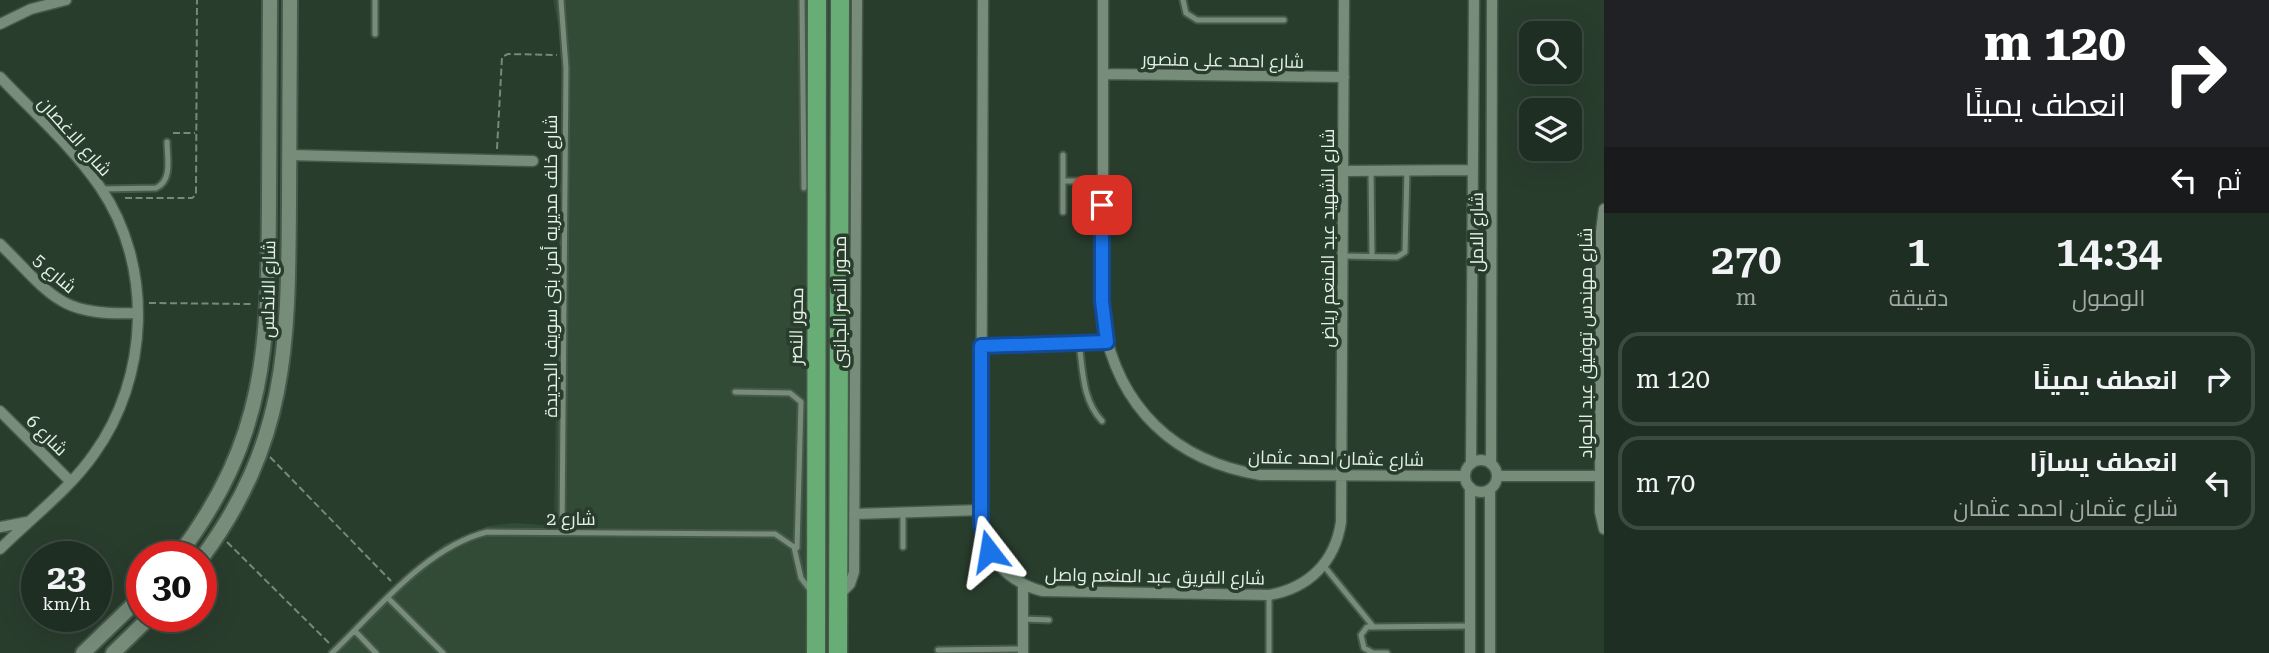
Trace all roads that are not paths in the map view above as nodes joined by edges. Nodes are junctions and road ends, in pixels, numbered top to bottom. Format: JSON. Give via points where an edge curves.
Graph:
{"nodes":[{"id":1,"x":66,"y":0,"type":"edge"},
{"id":2,"x":270,"y":0,"type":"edge"},
{"id":3,"x":290,"y":0,"type":"edge"},
{"id":4,"x":375,"y":0,"type":"edge"},
{"id":5,"x":561,"y":0,"type":"edge"},
{"id":6,"x":802,"y":0,"type":"edge"},
{"id":7,"x":817,"y":0,"type":"edge"},
{"id":8,"x":840,"y":0,"type":"edge"},
{"id":9,"x":857,"y":0,"type":"edge"},
{"id":10,"x":983,"y":0,"type":"edge"},
{"id":11,"x":1103,"y":0,"type":"edge"},
{"id":12,"x":1183,"y":0,"type":"edge"},
{"id":13,"x":1344,"y":0,"type":"edge"},
{"id":14,"x":1474,"y":0,"type":"edge"},
{"id":15,"x":1492,"y":0,"type":"edge"},
{"id":16,"x":1284,"y":20,"type":"dead end"},
{"id":17,"x":0,"y":24,"type":"edge"},
{"id":18,"x":375,"y":34,"type":"dead end"},
{"id":19,"x":1103,"y":75,"type":"junction"},
{"id":20,"x":0,"y":76,"type":"edge"},
{"id":21,"x":1344,"y":77,"type":"junction"},
{"id":22,"x":167,"y":142,"type":"road end"},
{"id":23,"x":289,"y":155,"type":"junction"},
{"id":24,"x":1063,"y":155,"type":"dead end"},
{"id":25,"x":533,"y":161,"type":"dead end"},
{"id":26,"x":1371,"y":170,"type":"junction"},
{"id":27,"x":1407,"y":170,"type":"junction"},
{"id":28,"x":1473,"y":170,"type":"junction"},
{"id":29,"x":1343,"y":171,"type":"junction"},
{"id":30,"x":1063,"y":181,"type":"junction"},
{"id":31,"x":1102,"y":181,"type":"junction"},
{"id":32,"x":804,"y":188,"type":"dead end"},
{"id":33,"x":104,"y":193,"type":"junction"},
{"id":34,"x":818,"y":201,"type":"junction"},
{"id":35,"x":839,"y":202,"type":"junction"},
{"id":36,"x":1604,"y":209,"type":"edge"},
{"id":37,"x":1063,"y":212,"type":"dead end"},
{"id":38,"x":0,"y":244,"type":"edge"},
{"id":39,"x":1343,"y":256,"type":"junction"},
{"id":40,"x":1372,"y":257,"type":"junction"},
{"id":41,"x":137,"y":308,"type":"junction"},
{"id":42,"x":1107,"y":342,"type":"junction"},
{"id":43,"x":1079,"y":343,"type":"junction"},
{"id":44,"x":981,"y":346,"type":"junction"},
{"id":45,"x":1603,"y":357,"type":"edge"},
{"id":46,"x":735,"y":392,"type":"dead end"},
{"id":47,"x":0,"y":411,"type":"edge"},
{"id":48,"x":1102,"y":421,"type":"dead end"},
{"id":49,"x":1471,"y":464,"type":"junction"},
{"id":50,"x":1491,"y":464,"type":"junction"},
{"id":51,"x":1342,"y":475,"type":"junction"},
{"id":52,"x":1465,"y":476,"type":"junction"},
{"id":53,"x":1497,"y":476,"type":"junction"},
{"id":54,"x":1602,"y":476,"type":"edge"},
{"id":55,"x":71,"y":482,"type":"junction"},
{"id":56,"x":1470,"y":487,"type":"junction"},
{"id":57,"x":1490,"y":489,"type":"junction"},
{"id":58,"x":981,"y":510,"type":"junction"},
{"id":59,"x":903,"y":512,"type":"junction"},
{"id":60,"x":854,"y":514,"type":"junction"},
{"id":61,"x":28,"y":521,"type":"junction"},
{"id":62,"x":0,"y":527,"type":"edge"},
{"id":63,"x":1604,"y":529,"type":"edge"},
{"id":64,"x":562,"y":532,"type":"junction"},
{"id":65,"x":188,"y":541,"type":"edge"},
{"id":66,"x":213,"y":541,"type":"edge"},
{"id":67,"x":904,"y":547,"type":"dead end"},
{"id":68,"x":0,"y":549,"type":"edge"},
{"id":69,"x":797,"y":552,"type":"junction"},
{"id":70,"x":1324,"y":566,"type":"junction"},
{"id":71,"x":1023,"y":584,"type":"junction"},
{"id":72,"x":1269,"y":595,"type":"junction"},
{"id":73,"x":816,"y":596,"type":"junction"},
{"id":74,"x":837,"y":597,"type":"junction"},
{"id":75,"x":389,"y":598,"type":"junction"},
{"id":76,"x":126,"y":612,"type":"edge"},
{"id":77,"x":1023,"y":619,"type":"junction"},
{"id":78,"x":1049,"y":620,"type":"dead end"},
{"id":79,"x":1372,"y":625,"type":"junction"},
{"id":80,"x":1470,"y":626,"type":"junction"},
{"id":81,"x":355,"y":631,"type":"junction"},
{"id":82,"x":135,"y":632,"type":"edge"},
{"id":83,"x":938,"y":650,"type":"dead end"},
{"id":84,"x":334,"y":651,"type":"edge"},
{"id":85,"x":1023,"y":651,"type":"edge"},
{"id":86,"x":86,"y":652,"type":"edge"},
{"id":87,"x":113,"y":653,"type":"edge"},
{"id":88,"x":376,"y":653,"type":"edge"},
{"id":89,"x":443,"y":653,"type":"edge"},
{"id":90,"x":816,"y":653,"type":"edge"},
{"id":91,"x":838,"y":653,"type":"edge"},
{"id":92,"x":1269,"y":653,"type":"edge"},
{"id":93,"x":1387,"y":653,"type":"edge"},
{"id":94,"x":1470,"y":653,"type":"edge"},
{"id":95,"x":1490,"y":653,"type":"edge"}],
"edges":[{"from":1,"to":17,"type":"street","via":[[31,9]]},
{"from":2,"to":65,"type":"street","name":"شارع الاندلس","via":[[268,304],[262,371],[241,445],[209,511]]},
{"from":3,"to":23,"type":"street","name":"شارع الاندلس"},
{"from":4,"to":18,"type":"lane"},
{"from":5,"to":64,"type":"lane","name":"شارع خلف مديريه أمن بنى سويف الجديدة","via":[[566,68]]},
{"from":6,"to":32,"type":"lane"},
{"from":7,"to":34,"type":"highway","name":"محور النصر"},
{"from":8,"to":35,"type":"highway"},
{"from":9,"to":60,"type":"street","name":"محور النصر الجانبى"},
{"from":10,"to":44,"type":"street","name":"شارع الفريق عبد المنعم واصل"},
{"from":11,"to":19,"type":"street","name":"شارع عثمان احمد عثمان"},
{"from":12,"to":16,"type":"lane","via":[[1186,13],[1197,20]]},
{"from":13,"to":21,"type":"street","name":"شارع الشهيد عبد المنعم رياض"},
{"from":14,"to":28,"type":"street","name":"شارع الامل"},
{"from":15,"to":50,"type":"street","name":"شارع الامل"},
{"from":19,"to":21,"type":"street","name":"شارع احمد على منصور"},
{"from":19,"to":31,"type":"street","name":"شارع عثمان احمد عثمان"},
{"from":20,"to":33,"type":"street","name":"شارع الاغصان"},
{"from":21,"to":29,"type":"street","name":"شارع الشهيد عبد المنعم رياض"},
{"from":22,"to":33,"type":"lane","via":[[167,176],[160,187]]},
{"from":23,"to":25,"type":"street"},
{"from":23,"to":66,"type":"street","name":"شارع الاندلس","via":[[286,347],[276,402],[239,499]]},
{"from":24,"to":30,"type":"lane"},
{"from":26,"to":27,"type":"street"},
{"from":26,"to":29,"type":"street"},
{"from":26,"to":40,"type":"lane"},
{"from":27,"to":28,"type":"street"},
{"from":27,"to":40,"type":"lane","via":[[1407,250],[1397,257]]},
{"from":28,"to":49,"type":"street","name":"شارع الامل"},
{"from":29,"to":39,"type":"street","name":"شارع الشهيد عبد المنعم رياض"},
{"from":30,"to":31,"type":"lane"},
{"from":30,"to":37,"type":"lane"},
{"from":31,"to":42,"type":"street","name":"شارع عثمان احمد عثمان","via":[[1102,301]]},
{"from":33,"to":41,"type":"street","name":"شارع الاغصان","via":[[127,242]]},
{"from":34,"to":35,"type":"highway"},
{"from":34,"to":73,"type":"highway","name":"محور النصر"},
{"from":35,"to":74,"type":"highway"},
{"from":36,"to":45,"type":"street","name":"شارع مهندس توفيق عبد الحواد"},
{"from":38,"to":41,"type":"street","name":"شارع 5","via":[[54,296],[73,308],[96,314]]},
{"from":39,"to":40,"type":"lane"},
{"from":39,"to":51,"type":"street","name":"شارع الشهيد عبد المنعم رياض"},
{"from":41,"to":55,"type":"street","name":"شارع الاغصان","via":[[134,364],[118,412],[103,442]]},
{"from":42,"to":43,"type":"street"},
{"from":42,"to":51,"type":"street","name":"شارع عثمان احمد عثمان","via":[[1133,401],[1163,433],[1199,457],[1261,475]]},
{"from":43,"to":44,"type":"street"},
{"from":43,"to":48,"type":"lane","via":[[1088,398]]},
{"from":44,"to":58,"type":"street","name":"شارع الفريق عبد المنعم واصل"},
{"from":45,"to":54,"type":"street","name":"شارع مهندس توفيق عبد الحواد"},
{"from":46,"to":69,"type":"lane","via":[[790,393],[801,402]]},
{"from":47,"to":55,"type":"street","name":"شارع 6"},
{"from":49,"to":50,"type":"street","via":[[1483,460]]},
{"from":49,"to":52,"type":"street"},
{"from":50,"to":53,"type":"street"},
{"from":51,"to":52,"type":"street","name":"شارع عثمان احمد عثمان"},
{"from":51,"to":70,"type":"street","name":"شارع الفريق عبد المنعم واصل","via":[[1339,534]]},
{"from":52,"to":56,"type":"street"},
{"from":53,"to":54,"type":"street"},
{"from":53,"to":57,"type":"street"},
{"from":54,"to":63,"type":"street","name":"شارع مهندس توفيق عبد الحواد"},
{"from":55,"to":61,"type":"street","name":"شارع الاغصان"},
{"from":56,"to":57,"type":"street","via":[[1482,492]]},
{"from":56,"to":80,"type":"street"},
{"from":57,"to":95,"type":"street"},
{"from":58,"to":59,"type":"street"},
{"from":58,"to":71,"type":"street","name":"شارع الفريق عبد المنعم واصل","via":[[989,551],[1007,574]]},
{"from":59,"to":60,"type":"street"},
{"from":59,"to":67,"type":"lane"},
{"from":60,"to":74,"type":"street","name":"محور النصر الجانبى","via":[[853,576]]},
{"from":61,"to":62,"type":"street"},
{"from":61,"to":68,"type":"street","name":"شارع الاغصان"},
{"from":64,"to":69,"type":"lane","name":"شارع 2","via":[[775,534]]},
{"from":64,"to":75,"type":"lane","name":"شارع 2","via":[[487,531],[474,535],[440,552]]},
{"from":69,"to":73,"type":"lane","via":[[800,578]]},
{"from":70,"to":72,"type":"street","name":"شارع الفريق عبد المنعم واصل","via":[[1305,583]]},
{"from":70,"to":79,"type":"lane"},
{"from":71,"to":72,"type":"street","name":"شارع الفريق عبد المنعم واصل","via":[[1051,593]]},
{"from":71,"to":77,"type":"street"},
{"from":72,"to":92,"type":"lane"},
{"from":73,"to":90,"type":"highway","name":"محور النصر"},
{"from":74,"to":91,"type":"highway"},
{"from":75,"to":81,"type":"lane","name":"شارع 2"},
{"from":75,"to":89,"type":"lane"},
{"from":76,"to":86,"type":"street"},
{"from":77,"to":78,"type":"lane"},
{"from":77,"to":85,"type":"street"},
{"from":79,"to":80,"type":"lane"},
{"from":79,"to":93,"type":"lane","via":[[1361,635],[1362,644],[1368,652]]},
{"from":80,"to":94,"type":"street"},
{"from":81,"to":84,"type":"lane","name":"شارع 2"},
{"from":81,"to":88,"type":"lane"},
{"from":82,"to":87,"type":"street"},
{"from":83,"to":85,"type":"lane"}]}
